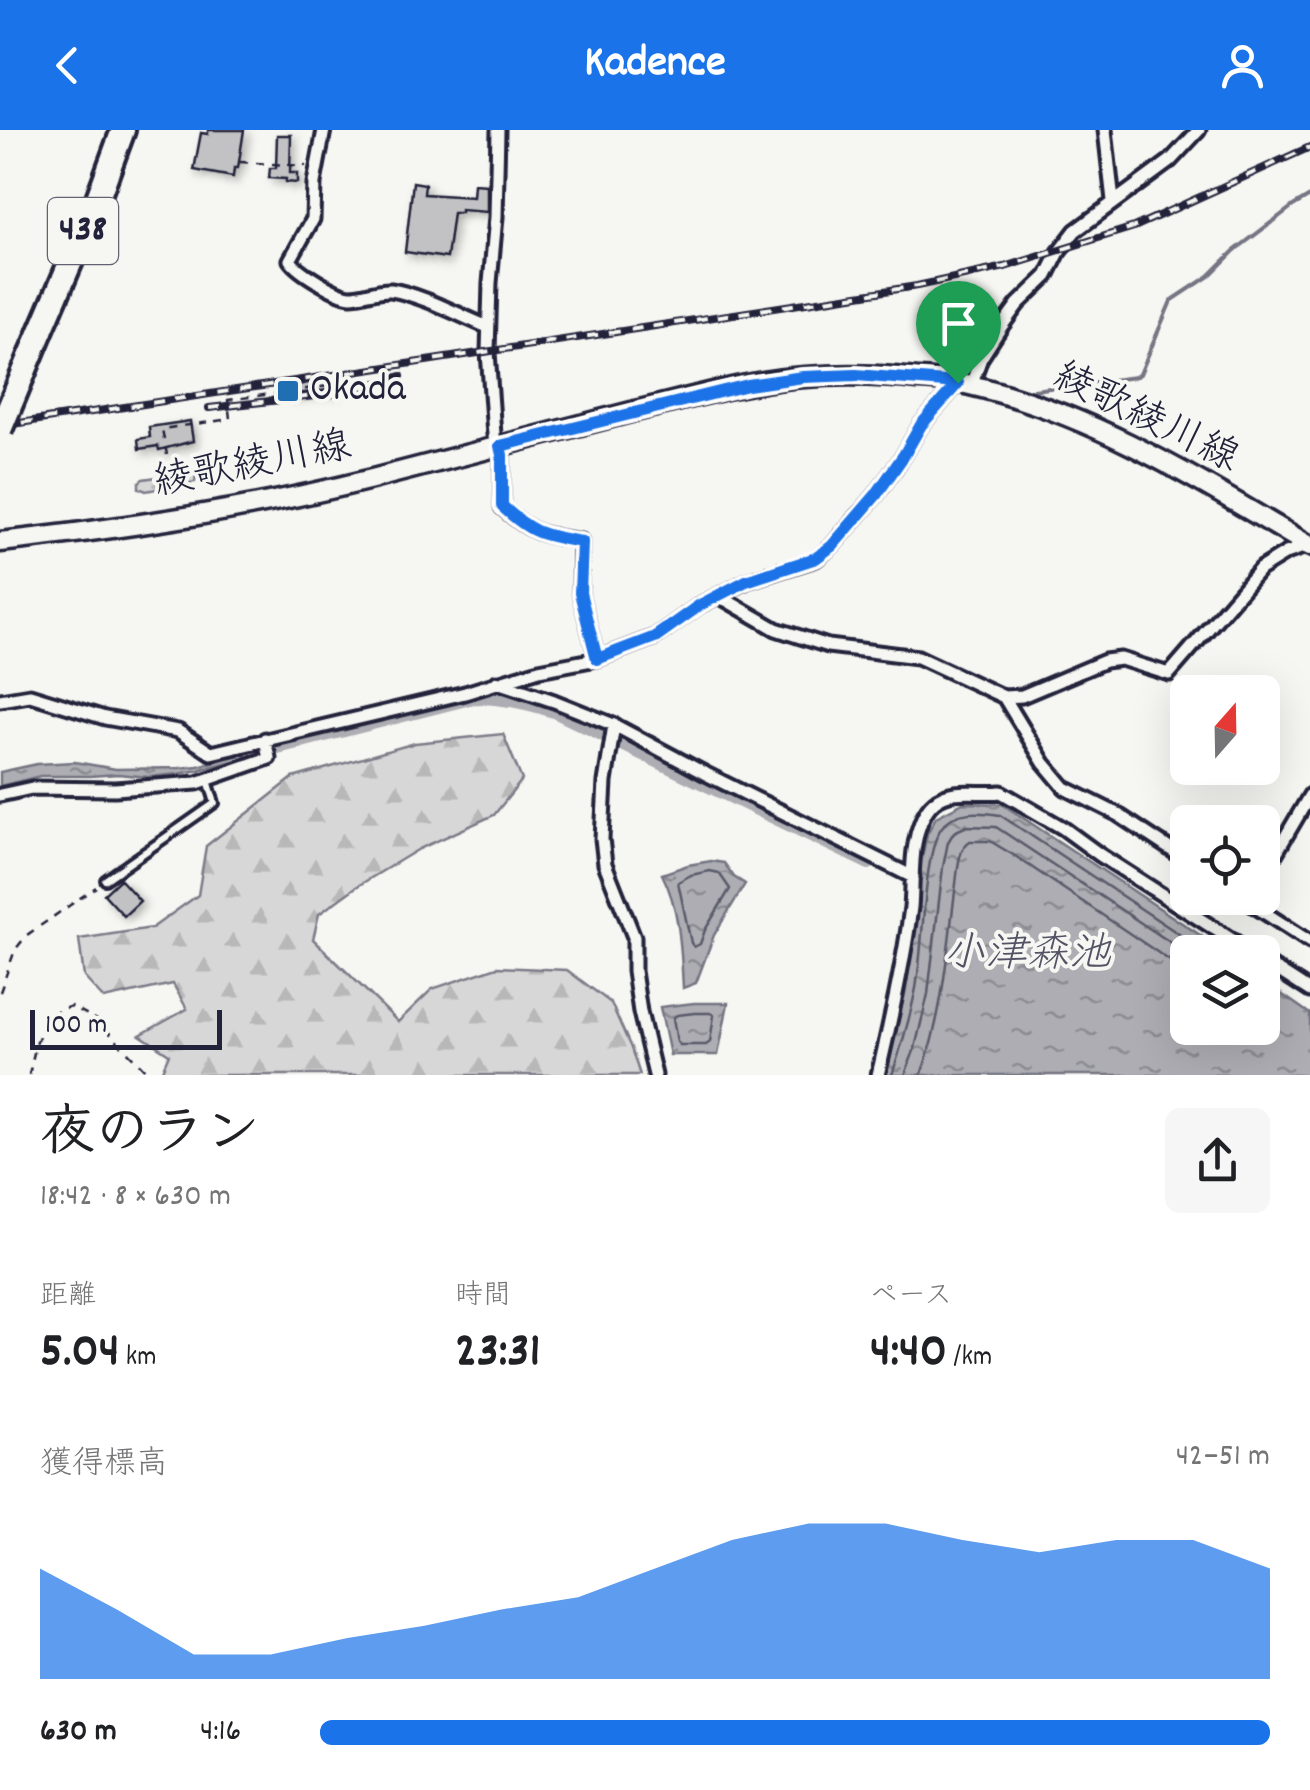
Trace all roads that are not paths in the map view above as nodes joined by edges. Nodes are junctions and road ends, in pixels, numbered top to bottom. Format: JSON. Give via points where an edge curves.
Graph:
{"nodes":[{"id":1,"x":123,"y":130,"type":"edge"},
{"id":2,"x":324,"y":130,"type":"edge"},
{"id":3,"x":498,"y":130,"type":"edge"},
{"id":4,"x":1105,"y":130,"type":"edge"},
{"id":5,"x":1200,"y":130,"type":"edge"},
{"id":6,"x":1113,"y":201,"type":"junction"},
{"id":7,"x":488,"y":326,"type":"junction"},
{"id":8,"x":964,"y":384,"type":"junction"},
{"id":9,"x":0,"y":430,"type":"edge"},
{"id":10,"x":498,"y":447,"type":"junction"},
{"id":11,"x":0,"y":542,"type":"edge"},
{"id":12,"x":1310,"y":546,"type":"edge"},
{"id":13,"x":719,"y":596,"type":"junction"},
{"id":14,"x":597,"y":659,"type":"junction"},
{"id":15,"x":497,"y":682,"type":"junction"},
{"id":16,"x":1004,"y":697,"type":"junction"},
{"id":17,"x":0,"y":700,"type":"edge"},
{"id":18,"x":614,"y":725,"type":"junction"},
{"id":19,"x":267,"y":746,"type":"junction"},
{"id":20,"x":208,"y":780,"type":"junction"},
{"id":21,"x":0,"y":795,"type":"edge"},
{"id":22,"x":1310,"y":795,"type":"edge"},
{"id":23,"x":1280,"y":846,"type":"edge"},
{"id":24,"x":1170,"y":849,"type":"edge"},
{"id":25,"x":912,"y":877,"type":"junction"},
{"id":26,"x":105,"y":880,"type":"road end"},
{"id":27,"x":1268,"y":915,"type":"edge"},
{"id":28,"x":1224,"y":935,"type":"edge"},
{"id":29,"x":1310,"y":942,"type":"edge"},
{"id":30,"x":1280,"y":972,"type":"edge"},
{"id":31,"x":1310,"y":992,"type":"edge"},
{"id":32,"x":656,"y":1075,"type":"edge"},
{"id":33,"x":878,"y":1075,"type":"edge"}],
"edges":[{"from":1,"to":9,"type":"highway","number":"438","bridge":true},
{"from":2,"to":7,"type":"street","via":[[313,219],[290,260],[296,269],[343,294],[392,290]]},
{"from":3,"to":7,"type":"street"},
{"from":4,"to":6,"type":"street"},
{"from":5,"to":6,"type":"street","via":[[1170,161]]},
{"from":6,"to":8,"type":"street","via":[[1074,231]]},
{"from":7,"to":10,"type":"street"},
{"from":8,"to":10,"type":"main road","name":"綾歌綾川線","via":[[803,377]]},
{"from":8,"to":12,"type":"main road","name":"綾歌綾川線","via":[[1102,430]]},
{"from":8,"to":13,"type":"street","via":[[921,425],[876,495],[832,546]]},
{"from":10,"to":11,"type":"main road","name":"綾歌綾川線","via":[[251,506]]},
{"from":10,"to":14,"type":"street","via":[[502,506],[526,528],[582,542],[580,593]]},
{"from":12,"to":16,"type":"street","via":[[1260,569],[1169,674],[1122,659],[1105,661],[1022,696]]},
{"from":13,"to":14,"type":"street","via":[[655,637]]},
{"from":13,"to":16,"type":"street","via":[[776,629],[828,646],[918,656]]},
{"from":14,"to":15,"type":"street"},
{"from":15,"to":18,"type":"street"},
{"from":15,"to":19,"type":"street"},
{"from":16,"to":24,"type":"street","via":[[1065,788]]},
{"from":17,"to":19,"type":"street","via":[[30,695],[178,731],[211,753]]},
{"from":18,"to":25,"type":"street"},
{"from":18,"to":32,"type":"street","via":[[602,839],[634,937],[640,1012]]},
{"from":19,"to":20,"type":"street","via":[[269,758]]},
{"from":20,"to":21,"type":"street"},
{"from":20,"to":26,"type":"lane","via":[[215,803]]},
{"from":22,"to":23,"type":"street"},
{"from":25,"to":28,"type":"street","via":[[914,846],[933,802],[946,795],[1002,792]]},
{"from":25,"to":33,"type":"street"},
{"from":27,"to":29,"type":"street"},
{"from":30,"to":31,"type":"street"}]}
